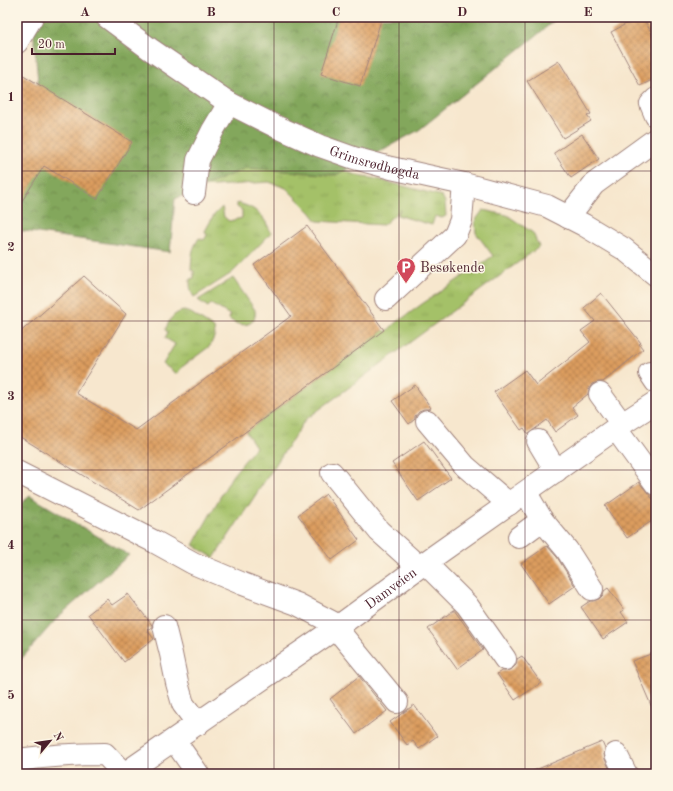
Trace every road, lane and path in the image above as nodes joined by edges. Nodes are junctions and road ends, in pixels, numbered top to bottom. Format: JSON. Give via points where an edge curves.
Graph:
{"nodes":[{"id":1,"x":32,"y":17,"type":"edge"},
{"id":2,"x":107,"y":17,"type":"edge"},
{"id":3,"x":17,"y":42,"type":"edge"},
{"id":4,"x":656,"y":99,"type":"edge"},
{"id":5,"x":229,"y":103,"type":"junction"},
{"id":6,"x":656,"y":116,"type":"edge"},
{"id":7,"x":656,"y":140,"type":"edge"},
{"id":8,"x":464,"y":184,"type":"junction"},
{"id":9,"x":194,"y":192,"type":"dead end"},
{"id":10,"x":568,"y":217,"type":"junction"},
{"id":11,"x":656,"y":275,"type":"edge"},
{"id":12,"x":386,"y":299,"type":"dead end"},
{"id":13,"x":600,"y":394,"type":"dead end"},
{"id":14,"x":656,"y":402,"type":"edge"},
{"id":15,"x":427,"y":421,"type":"dead end"},
{"id":16,"x":619,"y":427,"type":"junction"},
{"id":17,"x":538,"y":441,"type":"dead end"},
{"id":18,"x":556,"y":471,"type":"junction"},
{"id":19,"x":17,"y":472,"type":"edge"},
{"id":20,"x":332,"y":474,"type":"dead end"},
{"id":21,"x":656,"y":484,"type":"edge"},
{"id":22,"x":518,"y":498,"type":"junction"},
{"id":23,"x":542,"y":520,"type":"junction"},
{"id":24,"x":519,"y":536,"type":"dead end"},
{"id":25,"x":422,"y":565,"type":"junction"},
{"id":26,"x":592,"y":589,"type":"dead end"},
{"id":27,"x":164,"y":626,"type":"dead end"},
{"id":28,"x":338,"y":627,"type":"junction"},
{"id":29,"x":505,"y":659,"type":"dead end"},
{"id":30,"x":397,"y":702,"type":"dead end"},
{"id":31,"x":198,"y":724,"type":"junction"},
{"id":32,"x":174,"y":740,"type":"junction"},
{"id":33,"x":616,"y":754,"type":"dead end"},
{"id":34,"x":17,"y":760,"type":"edge"},
{"id":35,"x":124,"y":774,"type":"edge"},
{"id":36,"x":198,"y":774,"type":"edge"},
{"id":37,"x":626,"y":774,"type":"edge"}],
"edges":[{"from":1,"to":3,"type":"street"},
{"from":2,"to":5,"type":"street","name":"Grimsrødhøgda"},
{"from":4,"to":6,"type":"street","via":[[651,104]]},
{"from":5,"to":8,"type":"street","name":"Grimsrødhøgda","via":[[327,149],[391,168]]},
{"from":5,"to":9,"type":"street","via":[[198,160]]},
{"from":7,"to":10,"type":"street","via":[[594,184]]},
{"from":8,"to":10,"type":"street","name":"Grimsrødhøgda","via":[[546,206]]},
{"from":8,"to":12,"type":"street","via":[[461,220],[455,236]]},
{"from":10,"to":11,"type":"street","name":"Grimsrødhøgda","via":[[624,249]]},
{"from":13,"to":16,"type":"street"},
{"from":14,"to":16,"type":"street","name":"Damveien"},
{"from":15,"to":22,"type":"street","via":[[465,466]]},
{"from":16,"to":18,"type":"street","name":"Damveien"},
{"from":16,"to":21,"type":"street"},
{"from":17,"to":18,"type":"street"},
{"from":18,"to":22,"type":"street","name":"Damveien"},
{"from":19,"to":28,"type":"street","via":[[193,563],[297,604]]},
{"from":20,"to":25,"type":"street","via":[[379,531]]},
{"from":22,"to":23,"type":"street"},
{"from":22,"to":25,"type":"street","name":"Damveien"},
{"from":23,"to":24,"type":"street"},
{"from":23,"to":26,"type":"street","via":[[567,550]]},
{"from":25,"to":28,"type":"street","name":"Damveien"},
{"from":25,"to":29,"type":"street","via":[[467,605]]},
{"from":27,"to":31,"type":"street","via":[[183,704]]},
{"from":28,"to":30,"type":"street"},
{"from":28,"to":31,"type":"street","name":"Damveien"},
{"from":31,"to":32,"type":"street","name":"Damveien"},
{"from":32,"to":35,"type":"street","name":"Damveien"},
{"from":32,"to":36,"type":"street"},
{"from":33,"to":37,"type":"street"},
{"from":34,"to":35,"type":"street","via":[[75,754],[105,754]]}]}
